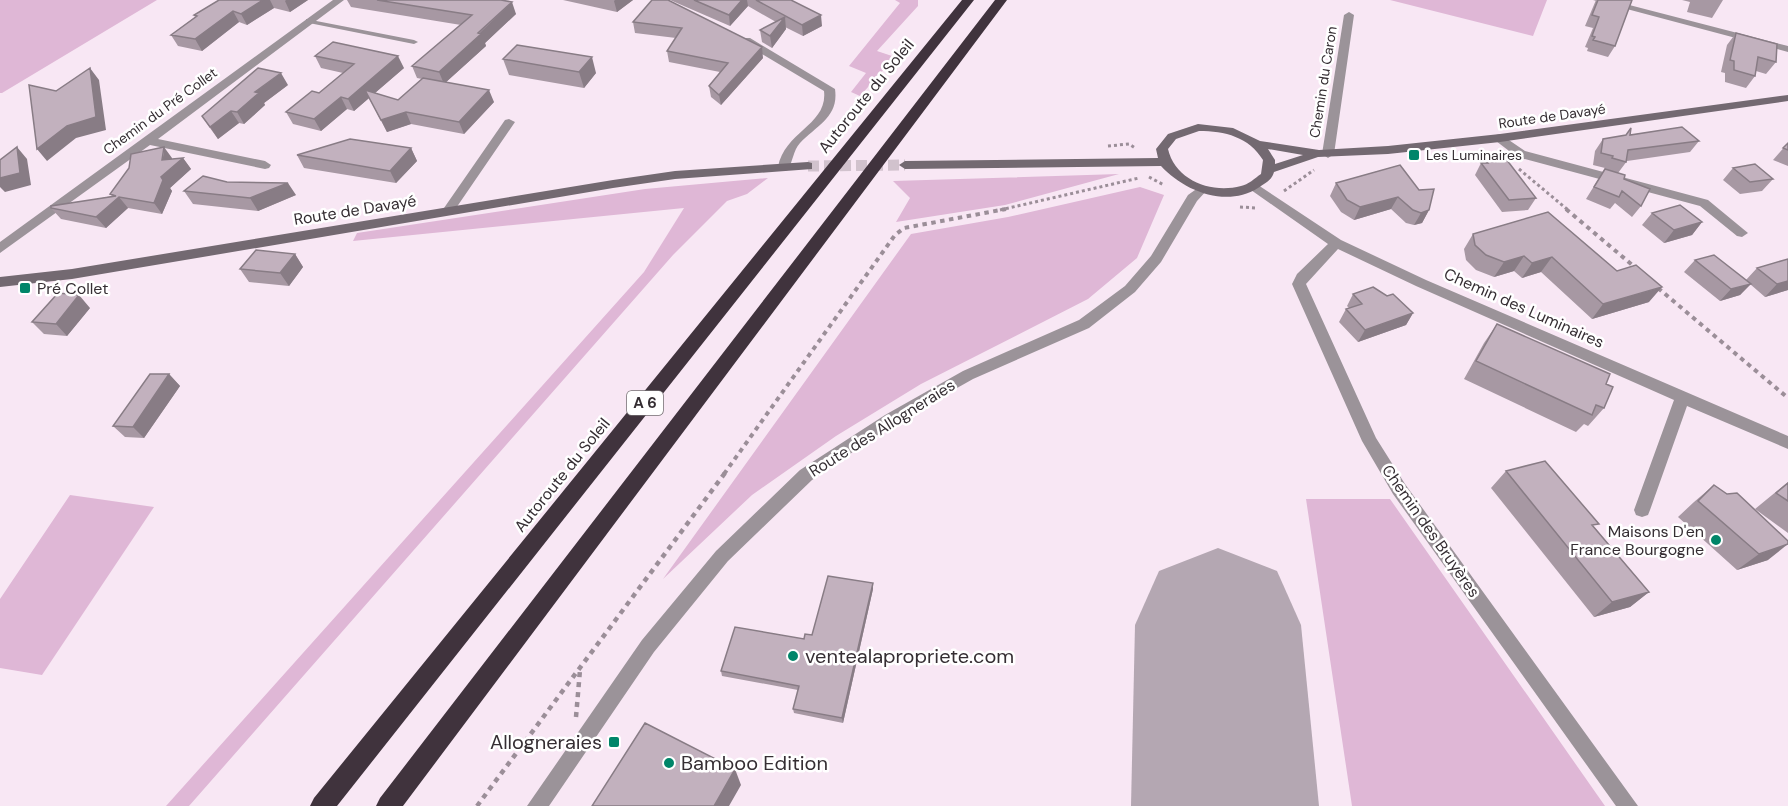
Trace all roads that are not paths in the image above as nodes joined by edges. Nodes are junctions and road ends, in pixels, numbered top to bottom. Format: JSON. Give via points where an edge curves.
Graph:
{"nodes":[{"id":1,"x":339,"y":0,"type":"edge"},
{"id":2,"x":968,"y":0,"type":"edge"},
{"id":3,"x":1001,"y":0,"type":"edge"},
{"id":4,"x":1598,"y":0,"type":"edge"},
{"id":5,"x":1349,"y":15,"type":"dead end"},
{"id":6,"x":309,"y":21,"type":"junction"},
{"id":7,"x":737,"y":36,"type":"edge"},
{"id":8,"x":414,"y":42,"type":"dead end"},
{"id":9,"x":1788,"y":49,"type":"edge"},
{"id":10,"x":1788,"y":98,"type":"edge"},
{"id":11,"x":509,"y":122,"type":"dead end"},
{"id":12,"x":1500,"y":138,"type":"junction"},
{"id":13,"x":145,"y":140,"type":"junction"},
{"id":14,"x":1258,"y":144,"type":"junction"},
{"id":15,"x":1323,"y":154,"type":"junction"},
{"id":16,"x":1164,"y":162,"type":"junction"},
{"id":17,"x":265,"y":165,"type":"dead end"},
{"id":18,"x":905,"y":165,"type":"tunnel mouth"},
{"id":19,"x":807,"y":166,"type":"tunnel mouth"},
{"id":20,"x":784,"y":167,"type":"junction"},
{"id":21,"x":1270,"y":169,"type":"junction"},
{"id":22,"x":1255,"y":187,"type":"junction"},
{"id":23,"x":1202,"y":189,"type":"junction"},
{"id":24,"x":448,"y":211,"type":"junction"},
{"id":25,"x":1742,"y":233,"type":"dead end"},
{"id":26,"x":1336,"y":243,"type":"junction"},
{"id":27,"x":0,"y":249,"type":"edge"},
{"id":28,"x":0,"y":282,"type":"edge"},
{"id":29,"x":1683,"y":397,"type":"junction"},
{"id":30,"x":1788,"y":443,"type":"edge"},
{"id":31,"x":1642,"y":510,"type":"dead end"},
{"id":32,"x":322,"y":806,"type":"edge"},
{"id":33,"x":388,"y":806,"type":"edge"},
{"id":34,"x":537,"y":806,"type":"edge"},
{"id":35,"x":1628,"y":806,"type":"edge"}],
"edges":[{"from":1,"to":6,"type":"street","name":"Chemin du Pré Collet"},
{"from":2,"to":32,"type":"highway","name":"Autoroute du Soleil","number":"A 6"},
{"from":3,"to":33,"type":"highway","number":"A 6"},
{"from":4,"to":9,"type":"street"},
{"from":5,"to":15,"type":"street","name":"Chemin du Caron"},
{"from":6,"to":8,"type":"lane"},
{"from":6,"to":13,"type":"street","name":"Chemin du Pré Collet"},
{"from":7,"to":20,"type":"street","via":[[829,89],[830,108],[790,148]]},
{"from":10,"to":12,"type":"street","name":"Route de Davayé"},
{"from":11,"to":24,"type":"street"},
{"from":12,"to":15,"type":"street","name":"Route de Davayé"},
{"from":12,"to":25,"type":"street","via":[[1521,154],[1704,203]]},
{"from":13,"to":17,"type":"street"},
{"from":13,"to":27,"type":"street","name":"Chemin du Pré Collet"},
{"from":14,"to":15,"type":"street","name":"Route de Davayé"},
{"from":14,"to":16,"type":"street","via":[[1238,133],[1214,127],[1184,130],[1164,143]]},
{"from":14,"to":21,"type":"street"},
{"from":15,"to":21,"type":"street","name":"Route de Davayé"},
{"from":16,"to":18,"type":"street"},
{"from":16,"to":23,"type":"street","via":[[1172,173]]},
{"from":19,"to":20,"type":"street","name":"Route de Davayé"},
{"from":20,"to":24,"type":"street","name":"Route de Davayé","via":[[613,184]]},
{"from":21,"to":22,"type":"street"},
{"from":22,"to":23,"type":"street","via":[[1237,192]]},
{"from":22,"to":26,"type":"street","name":"Chemin des Luminaires"},
{"from":23,"to":34,"type":"street","name":"Route des Allogneraies","via":[[1192,198],[1156,259],[1130,289],[1083,324],[968,375],[890,419],[807,475],[722,556],[648,646]]},
{"from":24,"to":28,"type":"street","name":"Route de Davayé","via":[[72,274]]},
{"from":26,"to":29,"type":"street","name":"Chemin des Luminaires"},
{"from":26,"to":35,"type":"street","name":"Chemin des Bruyères","via":[[1302,277],[1299,285],[1370,441],[1406,498]]},
{"from":29,"to":30,"type":"street","name":"Chemin des Luminaires"},
{"from":29,"to":31,"type":"street"}]}
